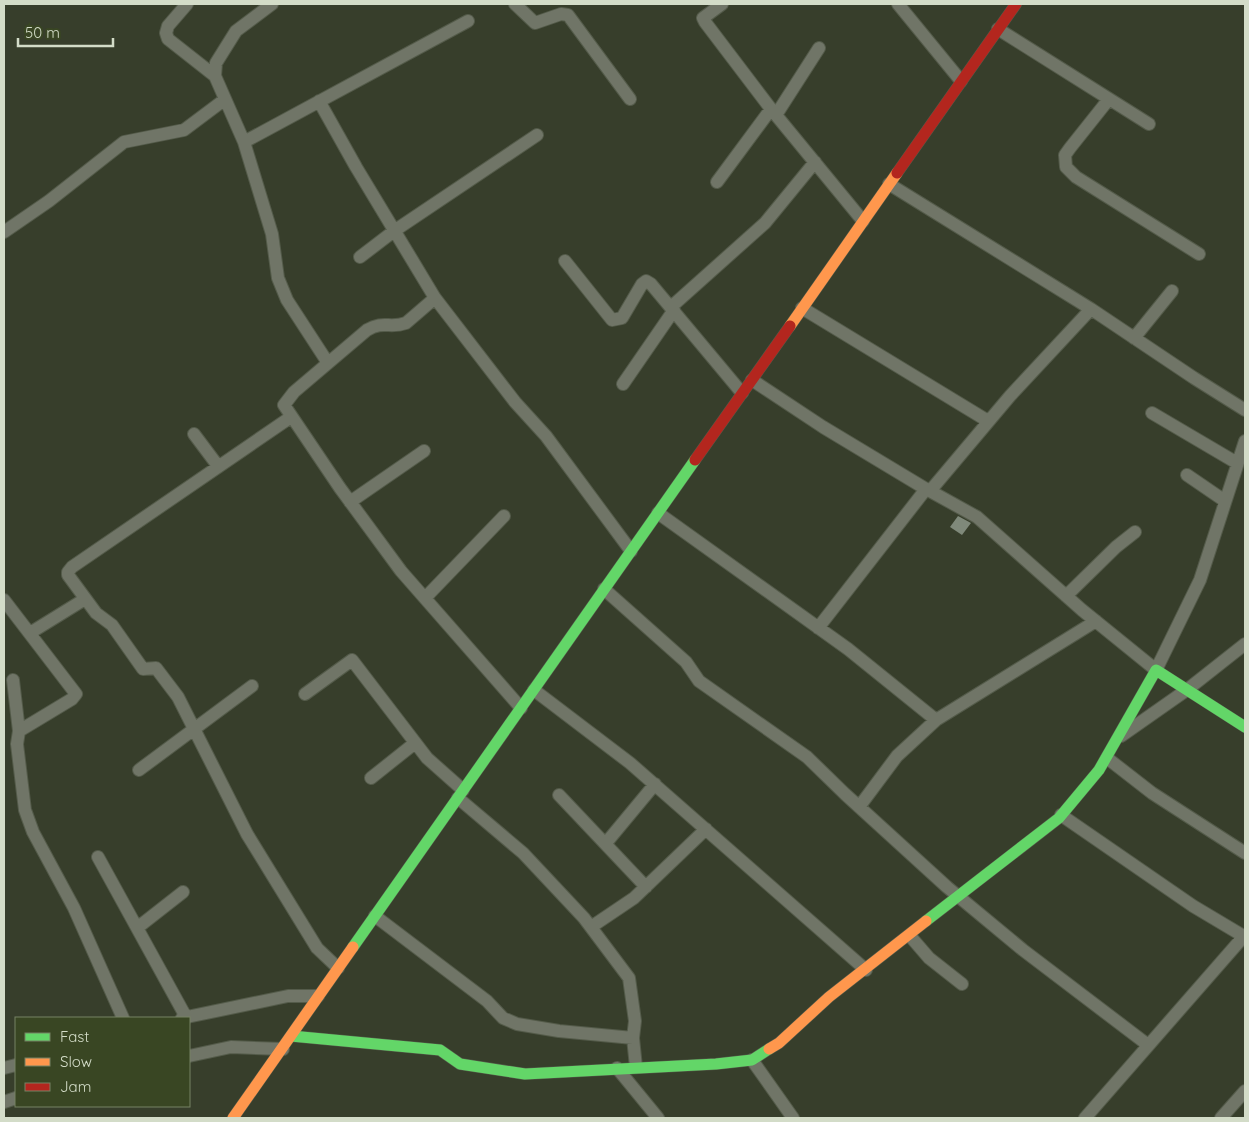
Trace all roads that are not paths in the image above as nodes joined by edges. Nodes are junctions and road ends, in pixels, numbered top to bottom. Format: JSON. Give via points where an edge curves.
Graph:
{"nodes":[{"id":1,"x":187,"y":4,"type":"edge"},
{"id":2,"x":272,"y":4,"type":"edge"},
{"id":3,"x":515,"y":4,"type":"edge"},
{"id":4,"x":722,"y":4,"type":"edge"},
{"id":5,"x":898,"y":4,"type":"edge"},
{"id":6,"x":1016,"y":4,"type":"edge"},
{"id":7,"x":704,"y":9,"type":"edge"},
{"id":8,"x":468,"y":21,"type":"dead end"},
{"id":9,"x":998,"y":29,"type":"junction"},
{"id":10,"x":819,"y":48,"type":"dead end"},
{"id":11,"x":215,"y":76,"type":"junction"},
{"id":12,"x":962,"y":81,"type":"junction"},
{"id":13,"x":630,"y":99,"type":"dead end"},
{"id":14,"x":1109,"y":99,"type":"junction"},
{"id":15,"x":224,"y":100,"type":"junction"},
{"id":16,"x":319,"y":101,"type":"junction"},
{"id":17,"x":773,"y":112,"type":"junction"},
{"id":18,"x":1149,"y":124,"type":"dead end"},
{"id":19,"x":537,"y":135,"type":"dead end"},
{"id":20,"x":244,"y":142,"type":"junction"},
{"id":21,"x":815,"y":162,"type":"junction"},
{"id":22,"x":717,"y":182,"type":"dead end"},
{"id":23,"x":889,"y":184,"type":"junction"},
{"id":24,"x":863,"y":221,"type":"junction"},
{"id":25,"x":394,"y":231,"type":"junction"},
{"id":26,"x":4,"y":232,"type":"edge"},
{"id":27,"x":1199,"y":254,"type":"dead end"},
{"id":28,"x":360,"y":257,"type":"dead end"},
{"id":29,"x":565,"y":261,"type":"dead end"},
{"id":30,"x":1172,"y":291,"type":"dead end"},
{"id":31,"x":436,"y":298,"type":"junction"},
{"id":32,"x":802,"y":308,"type":"junction"},
{"id":33,"x":672,"y":309,"type":"junction"},
{"id":34,"x":1091,"y":309,"type":"junction"},
{"id":35,"x":1134,"y":338,"type":"junction"},
{"id":36,"x":328,"y":363,"type":"junction"},
{"id":37,"x":752,"y":380,"type":"junction"},
{"id":38,"x":623,"y":384,"type":"dead end"},
{"id":39,"x":742,"y":393,"type":"junction"},
{"id":40,"x":1245,"y":410,"type":"edge"},
{"id":41,"x":1152,"y":413,"type":"dead end"},
{"id":42,"x":291,"y":417,"type":"junction"},
{"id":43,"x":988,"y":422,"type":"junction"},
{"id":44,"x":194,"y":434,"type":"dead end"},
{"id":45,"x":1245,"y":441,"type":"edge"},
{"id":46,"x":424,"y":452,"type":"dead end"},
{"id":47,"x":1237,"y":463,"type":"junction"},
{"id":48,"x":218,"y":466,"type":"junction"},
{"id":49,"x":1187,"y":475,"type":"dead end"},
{"id":50,"x":928,"y":490,"type":"junction"},
{"id":51,"x":1225,"y":501,"type":"junction"},
{"id":52,"x":350,"y":502,"type":"junction"},
{"id":53,"x":658,"y":513,"type":"junction"},
{"id":54,"x":504,"y":516,"type":"dead end"},
{"id":55,"x":1135,"y":532,"type":"dead end"},
{"id":56,"x":631,"y":551,"type":"junction"},
{"id":57,"x":604,"y":589,"type":"junction"},
{"id":58,"x":1066,"y":596,"type":"junction"},
{"id":59,"x":425,"y":598,"type":"junction"},
{"id":60,"x":85,"y":599,"type":"junction"},
{"id":61,"x":4,"y":600,"type":"edge"},
{"id":62,"x":1096,"y":621,"type":"junction"},
{"id":63,"x":818,"y":628,"type":"junction"},
{"id":64,"x":30,"y":633,"type":"junction"},
{"id":65,"x":1245,"y":644,"type":"edge"},
{"id":66,"x":1156,"y":670,"type":"junction"},
{"id":67,"x":13,"y":680,"type":"dead end"},
{"id":68,"x":252,"y":686,"type":"dead end"},
{"id":69,"x":1188,"y":689,"type":"junction"},
{"id":70,"x":534,"y":690,"type":"junction"},
{"id":71,"x":305,"y":694,"type":"dead end"},
{"id":72,"x":521,"y":708,"type":"junction"},
{"id":73,"x":936,"y":720,"type":"junction"},
{"id":74,"x":1245,"y":727,"type":"edge"},
{"id":75,"x":194,"y":729,"type":"junction"},
{"id":76,"x":19,"y":731,"type":"junction"},
{"id":77,"x":1119,"y":738,"type":"junction"},
{"id":78,"x":415,"y":743,"type":"junction"},
{"id":79,"x":1107,"y":758,"type":"junction"},
{"id":80,"x":139,"y":770,"type":"dead end"},
{"id":81,"x":371,"y":778,"type":"dead end"},
{"id":82,"x":655,"y":784,"type":"junction"},
{"id":83,"x":461,"y":794,"type":"junction"},
{"id":84,"x":559,"y":795,"type":"dead end"},
{"id":85,"x":859,"y":808,"type":"junction"},
{"id":86,"x":1061,"y":815,"type":"junction"},
{"id":87,"x":706,"y":829,"type":"junction"},
{"id":88,"x":606,"y":843,"type":"junction"},
{"id":89,"x":1245,"y":854,"type":"edge"},
{"id":90,"x":98,"y":856,"type":"dead end"},
{"id":91,"x":646,"y":887,"type":"junction"},
{"id":92,"x":183,"y":892,"type":"dead end"},
{"id":93,"x":960,"y":897,"type":"junction"},
{"id":94,"x":374,"y":916,"type":"junction"},
{"id":95,"x":591,"y":927,"type":"junction"},
{"id":96,"x":137,"y":928,"type":"junction"},
{"id":97,"x":910,"y":936,"type":"junction"},
{"id":98,"x":1245,"y":937,"type":"edge"},
{"id":99,"x":338,"y":968,"type":"junction"},
{"id":100,"x":866,"y":970,"type":"junction"},
{"id":101,"x":962,"y":984,"type":"dead end"},
{"id":102,"x":318,"y":996,"type":"junction"},
{"id":103,"x":123,"y":1017,"type":"edge"},
{"id":104,"x":183,"y":1017,"type":"edge"},
{"id":105,"x":189,"y":1017,"type":"edge"},
{"id":106,"x":291,"y":1036,"type":"junction"},
{"id":107,"x":634,"y":1042,"type":"junction"},
{"id":108,"x":1148,"y":1045,"type":"junction"},
{"id":109,"x":283,"y":1049,"type":"junction"},
{"id":110,"x":190,"y":1056,"type":"edge"},
{"id":111,"x":752,"y":1060,"type":"junction"},
{"id":112,"x":636,"y":1065,"type":"junction"},
{"id":113,"x":617,"y":1068,"type":"junction"},
{"id":114,"x":1245,"y":1091,"type":"edge"},
{"id":115,"x":233,"y":1118,"type":"edge"},
{"id":116,"x":658,"y":1118,"type":"edge"},
{"id":117,"x":793,"y":1118,"type":"edge"},
{"id":118,"x":1085,"y":1118,"type":"edge"},
{"id":119,"x":1222,"y":1118,"type":"edge"}],
"edges":[{"from":1,"to":11,"type":"street","via":[[168,26],[168,39]]},
{"from":2,"to":11,"type":"street","via":[[236,31],[216,63]]},
{"from":3,"to":13,"type":"street","via":[[535,23],[561,14],[568,15]]},
{"from":4,"to":7,"type":"street"},
{"from":5,"to":12,"type":"street"},
{"from":6,"to":9,"type":"main road"},
{"from":7,"to":17,"type":"street","via":[[705,22]]},
{"from":8,"to":16,"type":"street"},
{"from":9,"to":12,"type":"main road"},
{"from":9,"to":14,"type":"street"},
{"from":10,"to":17,"type":"street"},
{"from":11,"to":15,"type":"street"},
{"from":12,"to":23,"type":"main road"},
{"from":14,"to":18,"type":"street"},
{"from":14,"to":27,"type":"street","via":[[1070,148],[1066,167],[1076,177]]},
{"from":15,"to":20,"type":"street"},
{"from":15,"to":26,"type":"street","via":[[184,130],[124,142]]},
{"from":16,"to":20,"type":"street"},
{"from":16,"to":25,"type":"street"},
{"from":17,"to":21,"type":"street"},
{"from":17,"to":22,"type":"street"},
{"from":19,"to":25,"type":"street"},
{"from":20,"to":36,"type":"street","via":[[272,234],[278,278],[287,300]]},
{"from":21,"to":24,"type":"street"},
{"from":21,"to":33,"type":"street","via":[[765,223]]},
{"from":23,"to":24,"type":"main road"},
{"from":23,"to":34,"type":"street"},
{"from":24,"to":32,"type":"main road"},
{"from":25,"to":28,"type":"street"},
{"from":25,"to":31,"type":"street"},
{"from":29,"to":33,"type":"street","via":[[612,320],[622,318],[646,281]]},
{"from":30,"to":35,"type":"street"},
{"from":31,"to":36,"type":"street","via":[[406,323],[372,327]]},
{"from":31,"to":56,"type":"street","via":[[515,402],[546,436]]},
{"from":32,"to":37,"type":"main road"},
{"from":32,"to":43,"type":"street"},
{"from":33,"to":38,"type":"street"},
{"from":33,"to":39,"type":"street"},
{"from":34,"to":35,"type":"street"},
{"from":34,"to":43,"type":"street"},
{"from":35,"to":40,"type":"street"},
{"from":36,"to":42,"type":"street","via":[[287,399],[284,405]]},
{"from":37,"to":39,"type":"main road"},
{"from":37,"to":50,"type":"street"},
{"from":39,"to":53,"type":"main road"},
{"from":41,"to":47,"type":"street"},
{"from":42,"to":48,"type":"street"},
{"from":42,"to":52,"type":"street"},
{"from":43,"to":50,"type":"street"},
{"from":44,"to":48,"type":"street"},
{"from":45,"to":47,"type":"street"},
{"from":46,"to":52,"type":"street"},
{"from":47,"to":51,"type":"street"},
{"from":48,"to":60,"type":"street","via":[[68,572]]},
{"from":49,"to":51,"type":"street"},
{"from":50,"to":58,"type":"street","via":[[977,517]]},
{"from":50,"to":63,"type":"street"},
{"from":51,"to":66,"type":"street","via":[[1200,580]]},
{"from":52,"to":59,"type":"street"},
{"from":53,"to":56,"type":"main road"},
{"from":53,"to":63,"type":"street"},
{"from":54,"to":59,"type":"street"},
{"from":55,"to":58,"type":"street"},
{"from":56,"to":57,"type":"main road"},
{"from":57,"to":70,"type":"main road"},
{"from":57,"to":85,"type":"street","via":[[686,662],[699,681],[808,757]]},
{"from":58,"to":62,"type":"street"},
{"from":59,"to":72,"type":"street"},
{"from":60,"to":64,"type":"street"},
{"from":60,"to":75,"type":"street","via":[[112,625],[143,669],[156,668],[160,672],[178,697]]},
{"from":61,"to":64,"type":"street"},
{"from":62,"to":66,"type":"street"},
{"from":62,"to":73,"type":"street"},
{"from":63,"to":73,"type":"street"},
{"from":64,"to":76,"type":"street","via":[[76,694]]},
{"from":65,"to":69,"type":"street"},
{"from":66,"to":69,"type":"main road"},
{"from":66,"to":77,"type":"main road"},
{"from":67,"to":76,"type":"street"},
{"from":68,"to":75,"type":"street"},
{"from":69,"to":74,"type":"main road"},
{"from":69,"to":77,"type":"street"},
{"from":70,"to":72,"type":"main road"},
{"from":70,"to":82,"type":"street"},
{"from":71,"to":78,"type":"street","via":[[352,660]]},
{"from":72,"to":83,"type":"main road"},
{"from":73,"to":85,"type":"street","via":[[897,756]]},
{"from":75,"to":80,"type":"street"},
{"from":75,"to":99,"type":"street","via":[[247,834],[316,948]]},
{"from":76,"to":103,"type":"street","via":[[17,744],[25,810],[33,832],[74,908]]},
{"from":77,"to":79,"type":"main road"},
{"from":78,"to":81,"type":"street"},
{"from":78,"to":83,"type":"street"},
{"from":79,"to":86,"type":"main road","via":[[1093,780]]},
{"from":79,"to":89,"type":"street","via":[[1152,793]]},
{"from":82,"to":87,"type":"street"},
{"from":82,"to":88,"type":"street"},
{"from":83,"to":94,"type":"main road"},
{"from":83,"to":95,"type":"street","via":[[523,853]]},
{"from":84,"to":88,"type":"street"},
{"from":85,"to":93,"type":"street"},
{"from":86,"to":93,"type":"main road"},
{"from":86,"to":98,"type":"street","via":[[1193,906]]},
{"from":87,"to":91,"type":"street"},
{"from":87,"to":100,"type":"street"},
{"from":88,"to":91,"type":"street"},
{"from":90,"to":96,"type":"street"},
{"from":91,"to":95,"type":"street"},
{"from":92,"to":96,"type":"street"},
{"from":93,"to":97,"type":"main road"},
{"from":93,"to":108,"type":"street","via":[[1023,950]]},
{"from":94,"to":99,"type":"main road"},
{"from":94,"to":107,"type":"street","via":[[487,1000],[503,1018],[517,1024]]},
{"from":95,"to":107,"type":"street","via":[[628,978]]},
{"from":96,"to":104,"type":"street"},
{"from":97,"to":100,"type":"main road"},
{"from":97,"to":101,"type":"street","via":[[929,958]]},
{"from":98,"to":108,"type":"street"},
{"from":99,"to":102,"type":"main road"},
{"from":100,"to":111,"type":"main road","via":[[779,1042]]},
{"from":102,"to":105,"type":"street","via":[[288,996]]},
{"from":102,"to":106,"type":"main road"},
{"from":106,"to":109,"type":"main road"},
{"from":106,"to":113,"type":"main road","via":[[440,1050],[460,1064],[512,1073]]},
{"from":107,"to":112,"type":"street"},
{"from":108,"to":118,"type":"street"},
{"from":109,"to":110,"type":"street","via":[[231,1047]]},
{"from":109,"to":115,"type":"main road"},
{"from":111,"to":112,"type":"main road"},
{"from":111,"to":117,"type":"street"},
{"from":112,"to":113,"type":"main road"},
{"from":113,"to":116,"type":"street"},
{"from":114,"to":119,"type":"street"}]}
